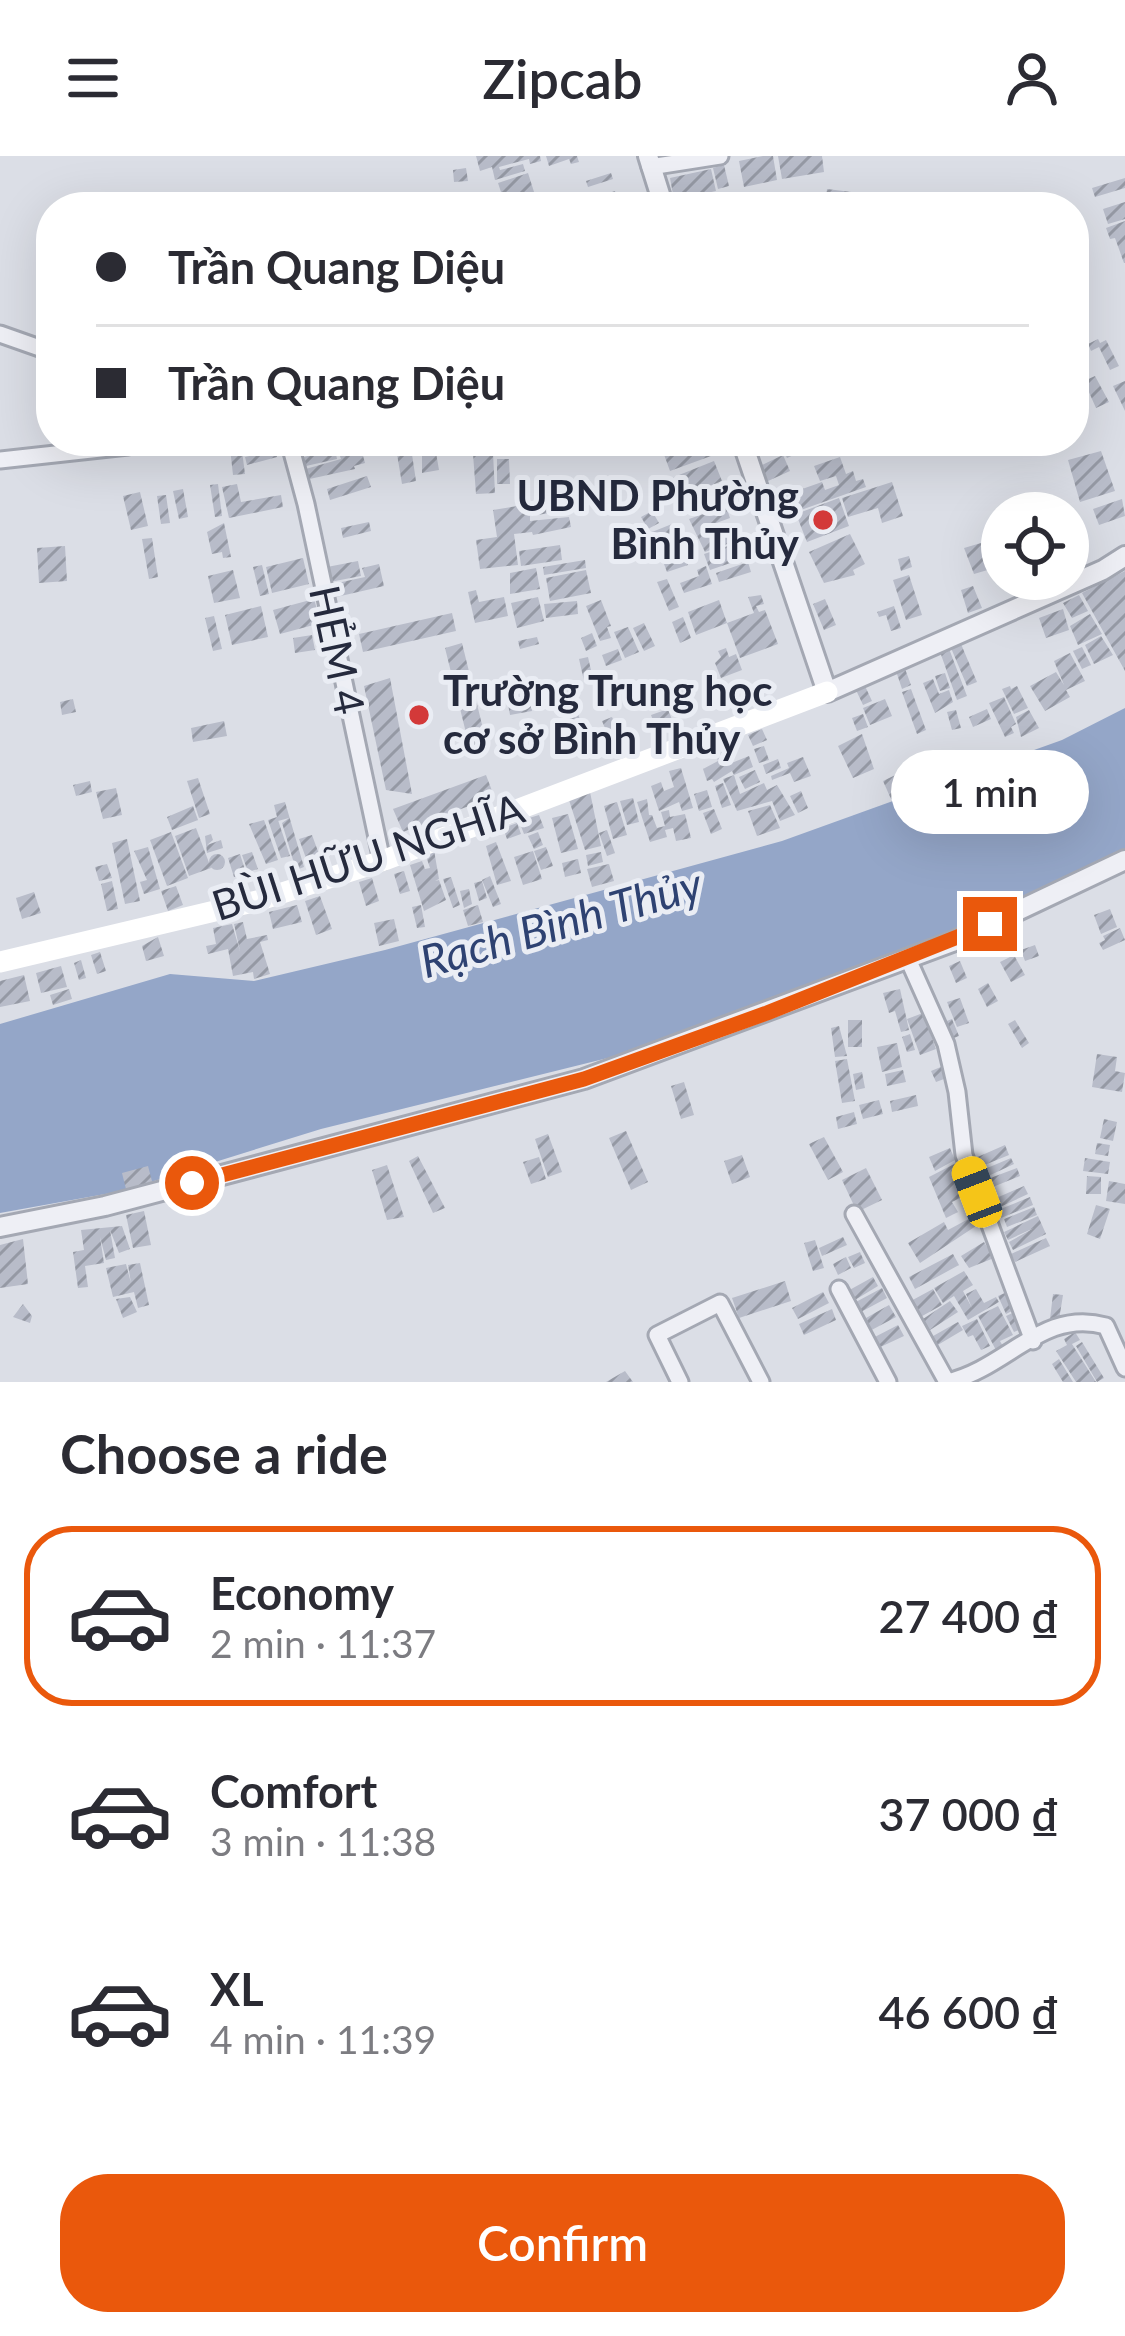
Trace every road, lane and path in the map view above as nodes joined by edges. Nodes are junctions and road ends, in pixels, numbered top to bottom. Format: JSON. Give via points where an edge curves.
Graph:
{"nodes":[{"id":1,"x":719,"y":156,"type":"edge"},
{"id":2,"x":649,"y":161,"type":"edge"},
{"id":3,"x":659,"y":192,"type":"edge"},
{"id":4,"x":0,"y":334,"type":"edge"},
{"id":5,"x":36,"y":347,"type":"edge"},
{"id":6,"x":36,"y":455,"type":"edge"},
{"id":7,"x":293,"y":456,"type":"edge"},
{"id":8,"x":747,"y":456,"type":"edge"},
{"id":9,"x":0,"y":460,"type":"edge"},
{"id":10,"x":1125,"y":556,"type":"edge"},
{"id":11,"x":827,"y":692,"type":"junction"},
{"id":12,"x":1125,"y":860,"type":"edge"},
{"id":13,"x":382,"y":861,"type":"junction"},
{"id":14,"x":908,"y":959,"type":"junction"},
{"id":15,"x":0,"y":962,"type":"edge"},
{"id":16,"x":854,"y":1214,"type":"dead end"},
{"id":17,"x":0,"y":1227,"type":"edge"},
{"id":18,"x":839,"y":1289,"type":"dead end"},
{"id":19,"x":1033,"y":1340,"type":"junction"},
{"id":20,"x":1125,"y":1368,"type":"edge"},
{"id":21,"x":680,"y":1382,"type":"edge"},
{"id":22,"x":761,"y":1382,"type":"edge"},
{"id":23,"x":888,"y":1382,"type":"edge"}],
"edges":[{"from":1,"to":2,"type":"street"},
{"from":2,"to":3,"type":"street"},
{"from":4,"to":5,"type":"street"},
{"from":6,"to":9,"type":"street"},
{"from":7,"to":13,"type":"street","name":"HẺM 4"},
{"from":8,"to":11,"type":"street"},
{"from":10,"to":11,"type":"street","name":"BÙI HỮU NGHĨA"},
{"from":11,"to":13,"type":"main road","name":"BÙI HỮU NGHĨA"},
{"from":12,"to":14,"type":"street"},
{"from":13,"to":15,"type":"main road","name":"BÙI HỮU NGHĨA","via":[[257,901]]},
{"from":14,"to":17,"type":"street","via":[[584,1079]]},
{"from":14,"to":19,"type":"street","via":[[946,1044],[964,1156]]},
{"from":16,"to":19,"type":"street","via":[[947,1382]]},
{"from":18,"to":23,"type":"street"},
{"from":19,"to":20,"type":"street","via":[[1042,1329],[1081,1319],[1106,1325]]},
{"from":21,"to":22,"type":"street","via":[[657,1335],[720,1303]]}]}
